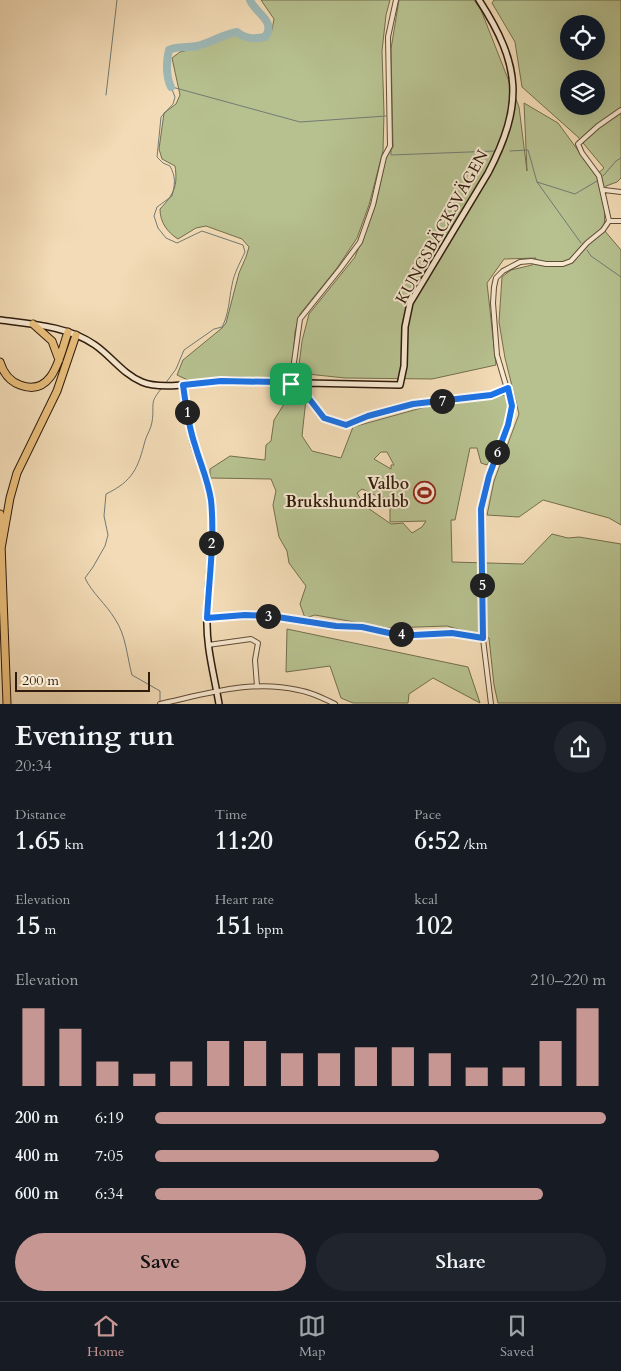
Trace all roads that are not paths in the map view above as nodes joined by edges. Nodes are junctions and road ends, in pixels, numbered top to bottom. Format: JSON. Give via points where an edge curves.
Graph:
{"nodes":[{"id":1,"x":396,"y":0,"type":"edge"},
{"id":2,"x":479,"y":0,"type":"edge"},
{"id":3,"x":621,"y":110,"type":"edge"},
{"id":4,"x":604,"y":190,"type":"junction"},
{"id":5,"x":621,"y":192,"type":"edge"},
{"id":6,"x":609,"y":221,"type":"junction"},
{"id":7,"x":621,"y":221,"type":"edge"},
{"id":8,"x":1,"y":320,"type":"edge"},
{"id":9,"x":32,"y":324,"type":"junction"},
{"id":10,"x":68,"y":332,"type":"junction"},
{"id":11,"x":76,"y":335,"type":"junction"},
{"id":12,"x":59,"y":360,"type":"junction"},
{"id":13,"x":0,"y":362,"type":"edge"},
{"id":14,"x":291,"y":384,"type":"junction"},
{"id":15,"x":183,"y":385,"type":"junction"},
{"id":16,"x":508,"y":388,"type":"junction"},
{"id":17,"x":0,"y":514,"type":"edge"},
{"id":18,"x":1,"y":548,"type":"junction"},
{"id":19,"x":207,"y":618,"type":"junction"},
{"id":20,"x":483,"y":638,"type":"junction"},
{"id":21,"x":208,"y":645,"type":"junction"},
{"id":22,"x":257,"y":686,"type":"junction"},
{"id":23,"x":216,"y":691,"type":"junction"},
{"id":24,"x":162,"y":703,"type":"edge"},
{"id":25,"x":7,"y":704,"type":"edge"},
{"id":26,"x":219,"y":704,"type":"edge"},
{"id":27,"x":334,"y":704,"type":"edge"},
{"id":28,"x":491,"y":704,"type":"edge"}],
"edges":[{"from":1,"to":14,"type":"street","via":[[388,37],[390,146],[360,242],[300,319]]},
{"from":2,"to":14,"type":"street","name":"KUNGSBÄCKSVÄGEN","via":[[495,26],[510,62],[511,117],[488,173],[410,303],[400,385]]},
{"from":3,"to":4,"type":"street","via":[[578,144],[600,176]]},
{"from":4,"to":5,"type":"street"},
{"from":4,"to":6,"type":"street"},
{"from":6,"to":7,"type":"street"},
{"from":6,"to":16,"type":"street","via":[[571,261],[563,264],[520,262],[496,278],[493,303],[496,340]]},
{"from":8,"to":9,"type":"street"},
{"from":9,"to":10,"type":"street"},
{"from":9,"to":12,"type":"highway","via":[[52,341]]},
{"from":10,"to":11,"type":"street"},
{"from":10,"to":12,"type":"highway"},
{"from":11,"to":15,"type":"street","via":[[96,346],[122,371],[144,383]]},
{"from":11,"to":18,"type":"highway","via":[[57,391],[17,473]]},
{"from":12,"to":13,"type":"highway","via":[[52,376],[35,387],[23,386],[12,380]]},
{"from":14,"to":15,"type":"street","via":[[246,381]]},
{"from":14,"to":16,"type":"street","via":[[307,396],[324,418],[346,425],[413,404],[491,395]]},
{"from":15,"to":19,"type":"street","via":[[189,423],[211,500]]},
{"from":16,"to":20,"type":"street","via":[[512,406],[508,425],[481,509]]},
{"from":17,"to":18,"type":"highway"},
{"from":18,"to":25,"type":"highway"},
{"from":19,"to":20,"type":"street","via":[[271,616],[389,633],[452,633]]},
{"from":19,"to":21,"type":"street"},
{"from":20,"to":28,"type":"street"},
{"from":21,"to":22,"type":"street","via":[[252,639],[257,642]]},
{"from":21,"to":23,"type":"street"},
{"from":22,"to":23,"type":"street"},
{"from":22,"to":27,"type":"street","via":[[300,690]]},
{"from":23,"to":24,"type":"street"},
{"from":23,"to":26,"type":"street"}]}
